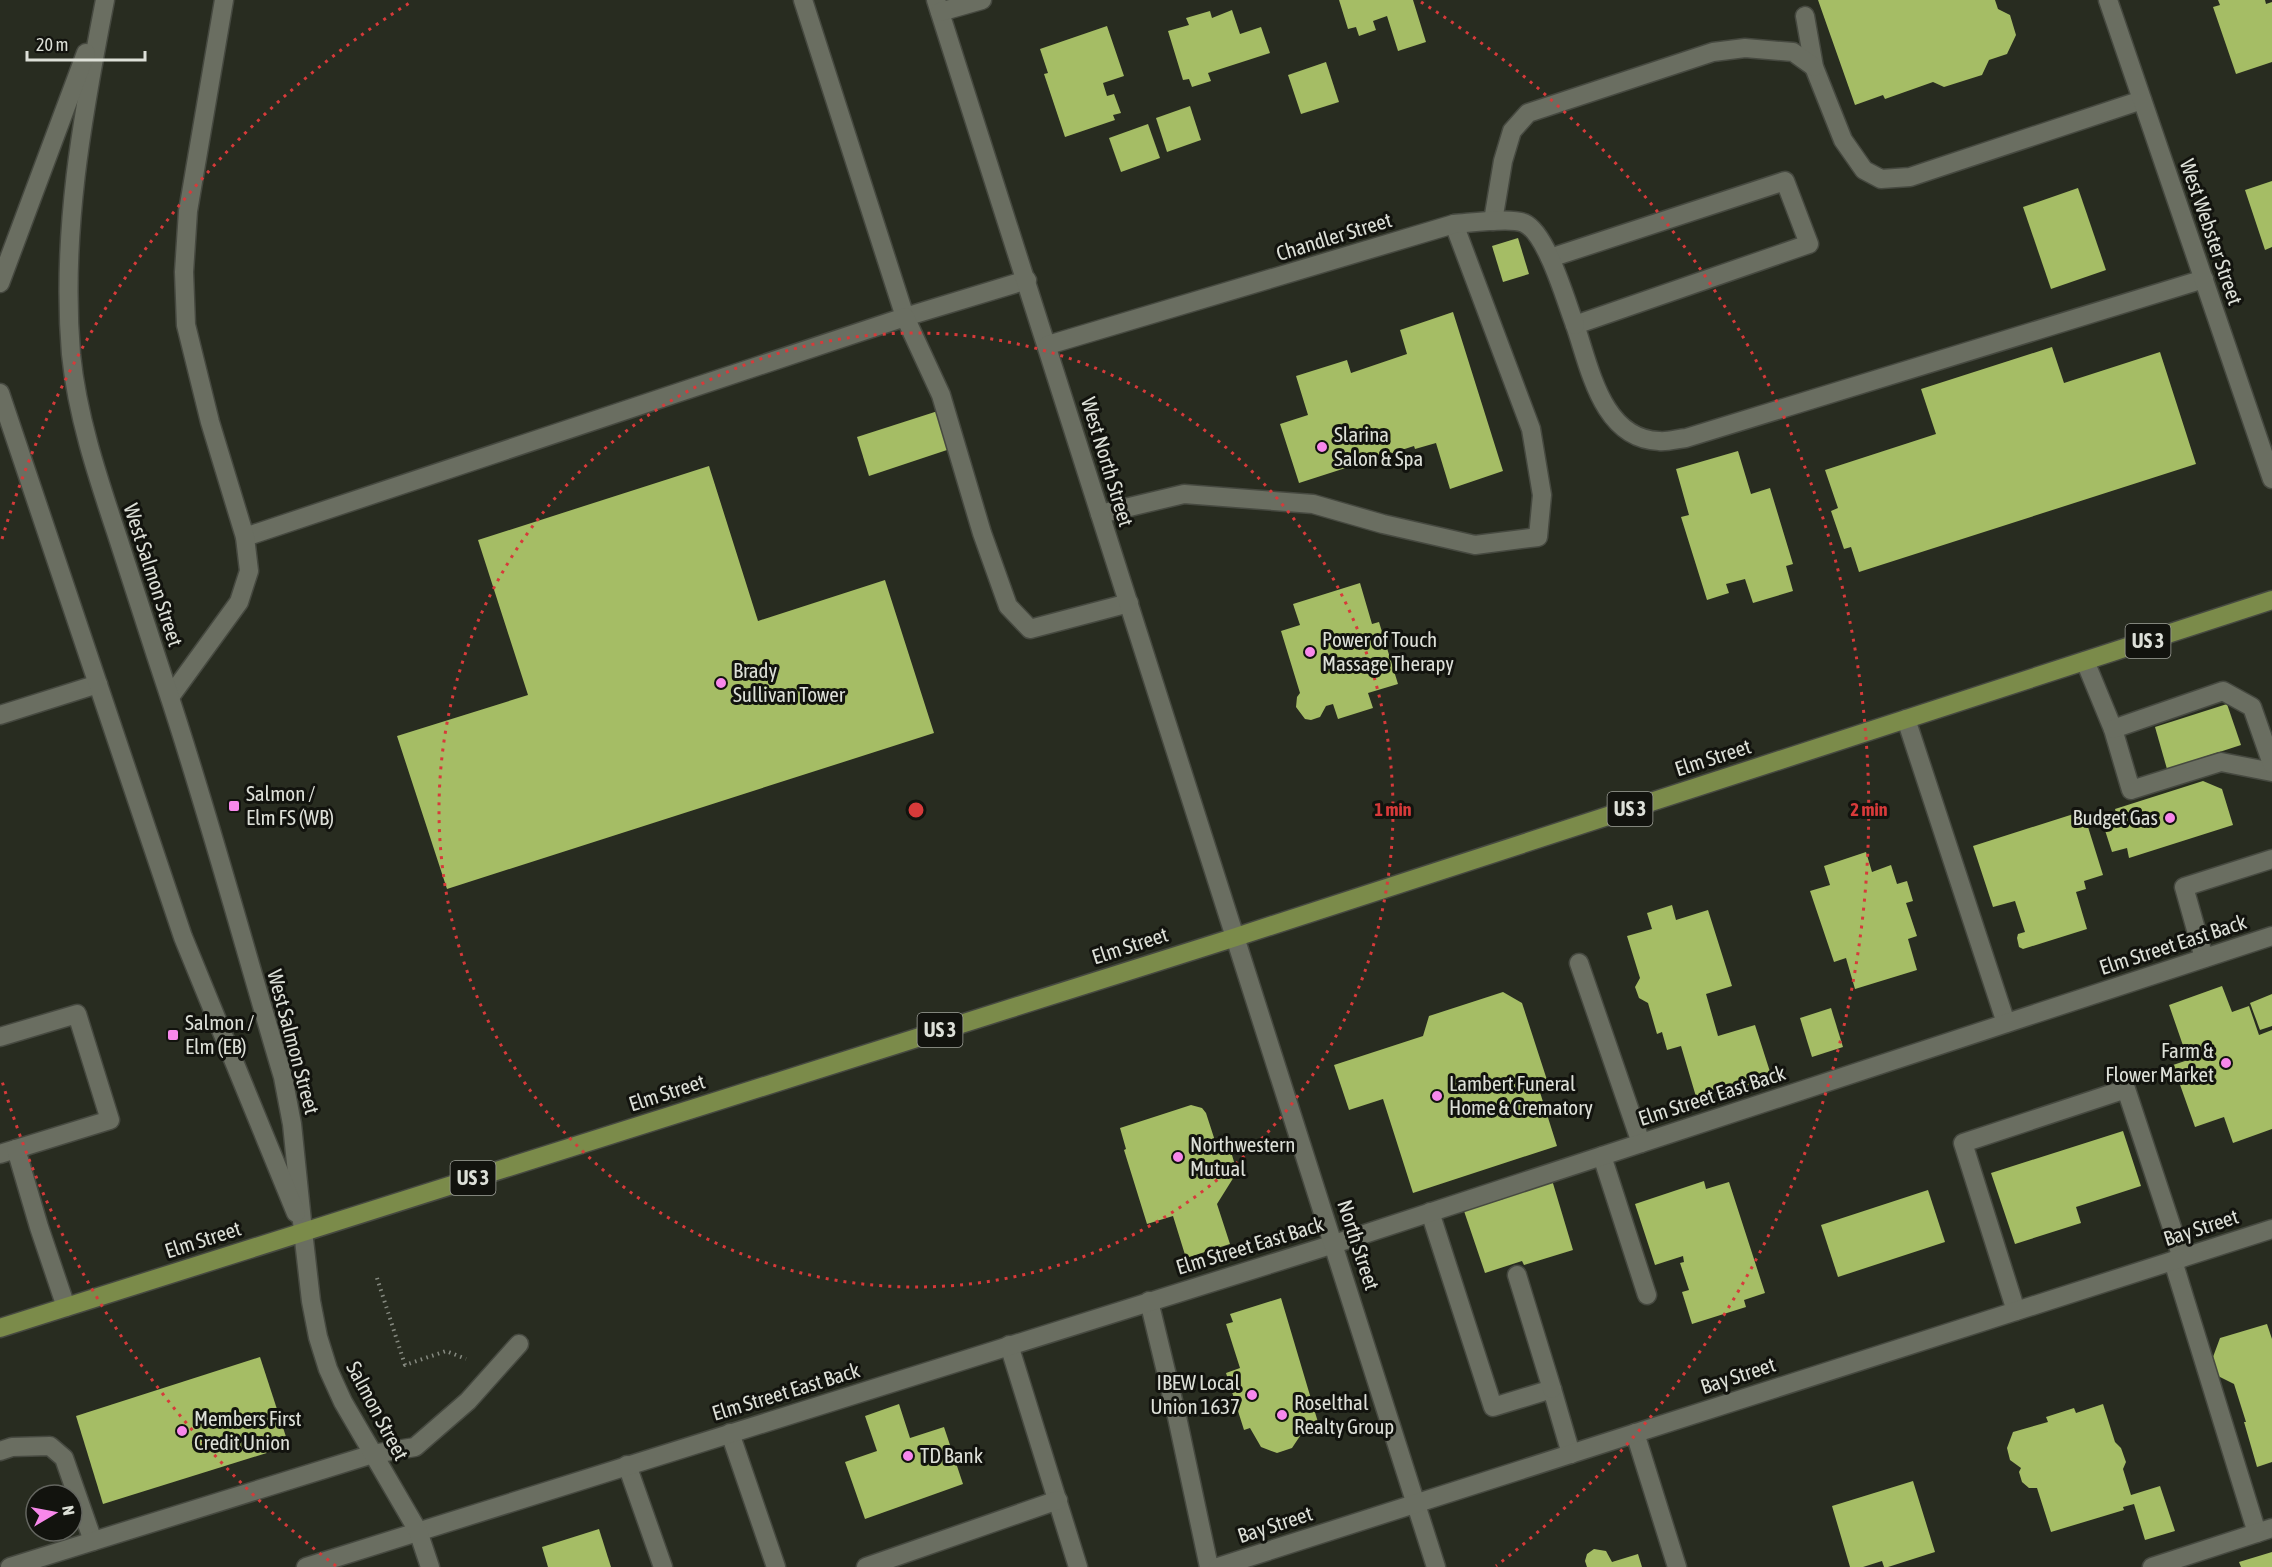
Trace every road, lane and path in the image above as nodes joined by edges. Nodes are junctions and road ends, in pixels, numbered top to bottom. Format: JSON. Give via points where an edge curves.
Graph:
{"nodes":[{"id":1,"x":105,"y":0,"type":"edge"},
{"id":2,"x":224,"y":0,"type":"edge"},
{"id":3,"x":803,"y":0,"type":"edge"},
{"id":4,"x":982,"y":0,"type":"edge"},
{"id":5,"x":2108,"y":0,"type":"edge"},
{"id":6,"x":938,"y":6,"type":"edge"},
{"id":7,"x":1805,"y":16,"type":"dead end"},
{"id":8,"x":1814,"y":67,"type":"junction"},
{"id":9,"x":2142,"y":100,"type":"junction"},
{"id":10,"x":1493,"y":221,"type":"junction"},
{"id":11,"x":1454,"y":224,"type":"junction"},
{"id":12,"x":1550,"y":258,"type":"junction"},
{"id":13,"x":2204,"y":279,"type":"junction"},
{"id":14,"x":1027,"y":280,"type":"junction"},
{"id":15,"x":0,"y":284,"type":"edge"},
{"id":16,"x":905,"y":317,"type":"junction"},
{"id":17,"x":1575,"y":326,"type":"junction"},
{"id":18,"x":1048,"y":345,"type":"junction"},
{"id":19,"x":0,"y":393,"type":"edge"},
{"id":20,"x":2272,"y":479,"type":"edge"},
{"id":21,"x":1100,"y":514,"type":"junction"},
{"id":22,"x":245,"y":537,"type":"junction"},
{"id":23,"x":2272,"y":600,"type":"edge"},
{"id":24,"x":1129,"y":603,"type":"junction"},
{"id":25,"x":2085,"y":661,"type":"junction"},
{"id":26,"x":98,"y":684,"type":"junction"},
{"id":27,"x":170,"y":698,"type":"junction"},
{"id":28,"x":0,"y":715,"type":"edge"},
{"id":29,"x":1906,"y":719,"type":"junction"},
{"id":30,"x":2113,"y":729,"type":"junction"},
{"id":31,"x":2272,"y":764,"type":"edge"},
{"id":32,"x":2272,"y":772,"type":"edge"},
{"id":33,"x":2272,"y":859,"type":"edge"},
{"id":34,"x":2272,"y":936,"type":"edge"},
{"id":35,"x":1236,"y":937,"type":"junction"},
{"id":36,"x":2204,"y":958,"type":"junction"},
{"id":37,"x":1579,"y":963,"type":"dead end"},
{"id":38,"x":2006,"y":1023,"type":"junction"},
{"id":39,"x":0,"y":1037,"type":"edge"},
{"id":40,"x":1641,"y":1143,"type":"junction"},
{"id":41,"x":8,"y":1152,"type":"edge"},
{"id":42,"x":1602,"y":1156,"type":"junction"},
{"id":43,"x":1430,"y":1212,"type":"junction"},
{"id":44,"x":2272,"y":1229,"type":"edge"},
{"id":45,"x":303,"y":1232,"type":"junction"},
{"id":46,"x":1334,"y":1244,"type":"junction"},
{"id":47,"x":2178,"y":1259,"type":"junction"},
{"id":48,"x":1517,"y":1275,"type":"dead end"},
{"id":49,"x":377,"y":1278,"type":"dead end"},
{"id":50,"x":1647,"y":1295,"type":"dead end"},
{"id":51,"x":1149,"y":1301,"type":"junction"},
{"id":52,"x":66,"y":1307,"type":"junction"},
{"id":53,"x":2016,"y":1311,"type":"junction"},
{"id":54,"x":0,"y":1328,"type":"edge"},
{"id":55,"x":519,"y":1344,"type":"dead end"},
{"id":56,"x":1010,"y":1345,"type":"junction"},
{"id":57,"x":496,"y":1370,"type":"junction"},
{"id":58,"x":1552,"y":1389,"type":"junction"},
{"id":59,"x":730,"y":1433,"type":"junction"},
{"id":60,"x":1635,"y":1433,"type":"junction"},
{"id":61,"x":0,"y":1451,"type":"edge"},
{"id":62,"x":373,"y":1454,"type":"junction"},
{"id":63,"x":1571,"y":1454,"type":"junction"},
{"id":64,"x":627,"y":1465,"type":"junction"},
{"id":65,"x":1058,"y":1500,"type":"junction"},
{"id":66,"x":1416,"y":1503,"type":"junction"},
{"id":67,"x":2265,"y":1530,"type":"edge"},
{"id":68,"x":418,"y":1531,"type":"junction"},
{"id":69,"x":93,"y":1541,"type":"junction"},
{"id":70,"x":10,"y":1567,"type":"edge"},
{"id":71,"x":306,"y":1567,"type":"edge"},
{"id":72,"x":430,"y":1567,"type":"edge"},
{"id":73,"x":663,"y":1567,"type":"edge"},
{"id":74,"x":776,"y":1567,"type":"edge"},
{"id":75,"x":866,"y":1567,"type":"edge"},
{"id":76,"x":1078,"y":1567,"type":"edge"},
{"id":77,"x":1209,"y":1567,"type":"edge"},
{"id":78,"x":1218,"y":1567,"type":"edge"},
{"id":79,"x":1436,"y":1567,"type":"edge"},
{"id":80,"x":1677,"y":1567,"type":"edge"},
{"id":81,"x":2152,"y":1567,"type":"edge"}],
"edges":[{"from":1,"to":15,"type":"street","name":"West Salmon Street"},
{"from":1,"to":27,"type":"street","name":"West Salmon Street","via":[[77,151],[70,221],[67,283],[72,356],[82,419],[99,482]]},
{"from":2,"to":22,"type":"street","via":[[188,211],[185,314],[210,422]]},
{"from":3,"to":16,"type":"street"},
{"from":4,"to":6,"type":"street"},
{"from":5,"to":9,"type":"street","name":"West Webster Street"},
{"from":6,"to":14,"type":"street","name":"West North Street"},
{"from":7,"to":8,"type":"street"},
{"from":8,"to":9,"type":"street","via":[[1844,140],[1864,170],[1881,179],[1910,177]]},
{"from":8,"to":10,"type":"street","via":[[1793,52],[1745,48],[1713,52],[1528,113],[1512,131]]},
{"from":9,"to":13,"type":"street","name":"West Webster Street"},
{"from":10,"to":11,"type":"street","name":"Chandler Street"},
{"from":10,"to":12,"type":"street","name":"Chandler Street","via":[[1523,223],[1538,234]]},
{"from":11,"to":18,"type":"street","name":"Chandler Street"},
{"from":11,"to":21,"type":"street","via":[[1532,429],[1542,495],[1538,537],[1475,545],[1313,504],[1184,494]]},
{"from":12,"to":17,"type":"street","name":"Chandler Street"},
{"from":12,"to":17,"type":"street","via":[[1785,181],[1809,244]]},
{"from":13,"to":17,"type":"street","name":"Chandler Street","via":[[1686,438],[1659,441],[1637,437],[1620,427],[1604,405]]},
{"from":13,"to":20,"type":"street","name":"West Webster Street"},
{"from":14,"to":16,"type":"street"},
{"from":14,"to":18,"type":"street","name":"West North Street"},
{"from":16,"to":22,"type":"street"},
{"from":16,"to":24,"type":"street","via":[[941,395],[1008,606],[1030,629]]},
{"from":18,"to":21,"type":"street","name":"West North Street"},
{"from":19,"to":26,"type":"street"},
{"from":21,"to":24,"type":"street","name":"West North Street"},
{"from":22,"to":27,"type":"street","via":[[249,571],[239,602]]},
{"from":23,"to":25,"type":"main road","name":"Elm Street","number":"US 3"},
{"from":24,"to":35,"type":"street","name":"West North Street"},
{"from":25,"to":29,"type":"main road","name":"Elm Street","number":"US 3"},
{"from":25,"to":30,"type":"street"},
{"from":26,"to":28,"type":"street"},
{"from":26,"to":45,"type":"street","via":[[183,937]]},
{"from":27,"to":45,"type":"street","name":"West Salmon Street","via":[[283,1077]]},
{"from":29,"to":35,"type":"main road","name":"Elm Street","number":"US 3"},
{"from":29,"to":38,"type":"street"},
{"from":30,"to":31,"type":"street","via":[[2223,691],[2252,707]]},
{"from":30,"to":32,"type":"street","via":[[2132,790],[2221,762]]},
{"from":33,"to":36,"type":"street","via":[[2184,887]]},
{"from":34,"to":36,"type":"street","name":"Elm Street East Back"},
{"from":35,"to":45,"type":"main road","name":"Elm Street","number":"US 3"},
{"from":35,"to":46,"type":"street","name":"North Street"},
{"from":36,"to":38,"type":"street","name":"Elm Street East Back"},
{"from":37,"to":40,"type":"street"},
{"from":38,"to":40,"type":"street","name":"Elm Street East Back"},
{"from":39,"to":41,"type":"street","via":[[77,1014],[110,1120]]},
{"from":40,"to":42,"type":"street","name":"Elm Street East Back"},
{"from":41,"to":52,"type":"street"},
{"from":42,"to":43,"type":"street","name":"Elm Street East Back"},
{"from":42,"to":50,"type":"street"},
{"from":43,"to":46,"type":"street","name":"Elm Street East Back"},
{"from":43,"to":58,"type":"street","via":[[1493,1407]]},
{"from":44,"to":47,"type":"street","name":"Bay Street"},
{"from":45,"to":52,"type":"main road","name":"Elm Street","number":"US 3"},
{"from":45,"to":62,"type":"street","name":"Salmon Street","via":[[311,1301],[328,1369]]},
{"from":46,"to":51,"type":"street","name":"Elm Street East Back"},
{"from":46,"to":66,"type":"street","name":"North Street"},
{"from":47,"to":53,"type":"street","name":"Bay Street"},
{"from":47,"to":53,"type":"street","via":[[2126,1089],[1963,1143]]},
{"from":47,"to":67,"type":"street"},
{"from":48,"to":58,"type":"street"},
{"from":49,"to":57,"type":"path","via":[[405,1365],[446,1351]]},
{"from":51,"to":56,"type":"street","name":"Elm Street East Back"},
{"from":51,"to":77,"type":"street"},
{"from":52,"to":54,"type":"main road","name":"Elm Street","number":"US 3"},
{"from":53,"to":60,"type":"street","name":"Bay Street"},
{"from":55,"to":57,"type":"street"},
{"from":56,"to":59,"type":"street","name":"Elm Street East Back"},
{"from":56,"to":65,"type":"street"},
{"from":57,"to":62,"type":"street","via":[[468,1401],[415,1446]]},
{"from":58,"to":63,"type":"street"},
{"from":59,"to":64,"type":"street","name":"Elm Street East Back"},
{"from":59,"to":74,"type":"street"},
{"from":60,"to":63,"type":"street","name":"Bay Street"},
{"from":60,"to":80,"type":"street"},
{"from":61,"to":69,"type":"street","via":[[50,1446],[64,1458]]},
{"from":62,"to":68,"type":"street","name":"Salmon Street"},
{"from":62,"to":69,"type":"street"},
{"from":63,"to":66,"type":"street","name":"Bay Street"},
{"from":64,"to":68,"type":"street","name":"Elm Street East Back"},
{"from":64,"to":73,"type":"street"},
{"from":65,"to":75,"type":"street"},
{"from":65,"to":76,"type":"street"},
{"from":66,"to":78,"type":"street","name":"Bay Street"},
{"from":66,"to":79,"type":"street","name":"North Street"},
{"from":67,"to":81,"type":"street"},
{"from":68,"to":71,"type":"street","name":"Elm Street East Back"},
{"from":68,"to":72,"type":"street","name":"Salmon Street"},
{"from":69,"to":70,"type":"street"}]}
